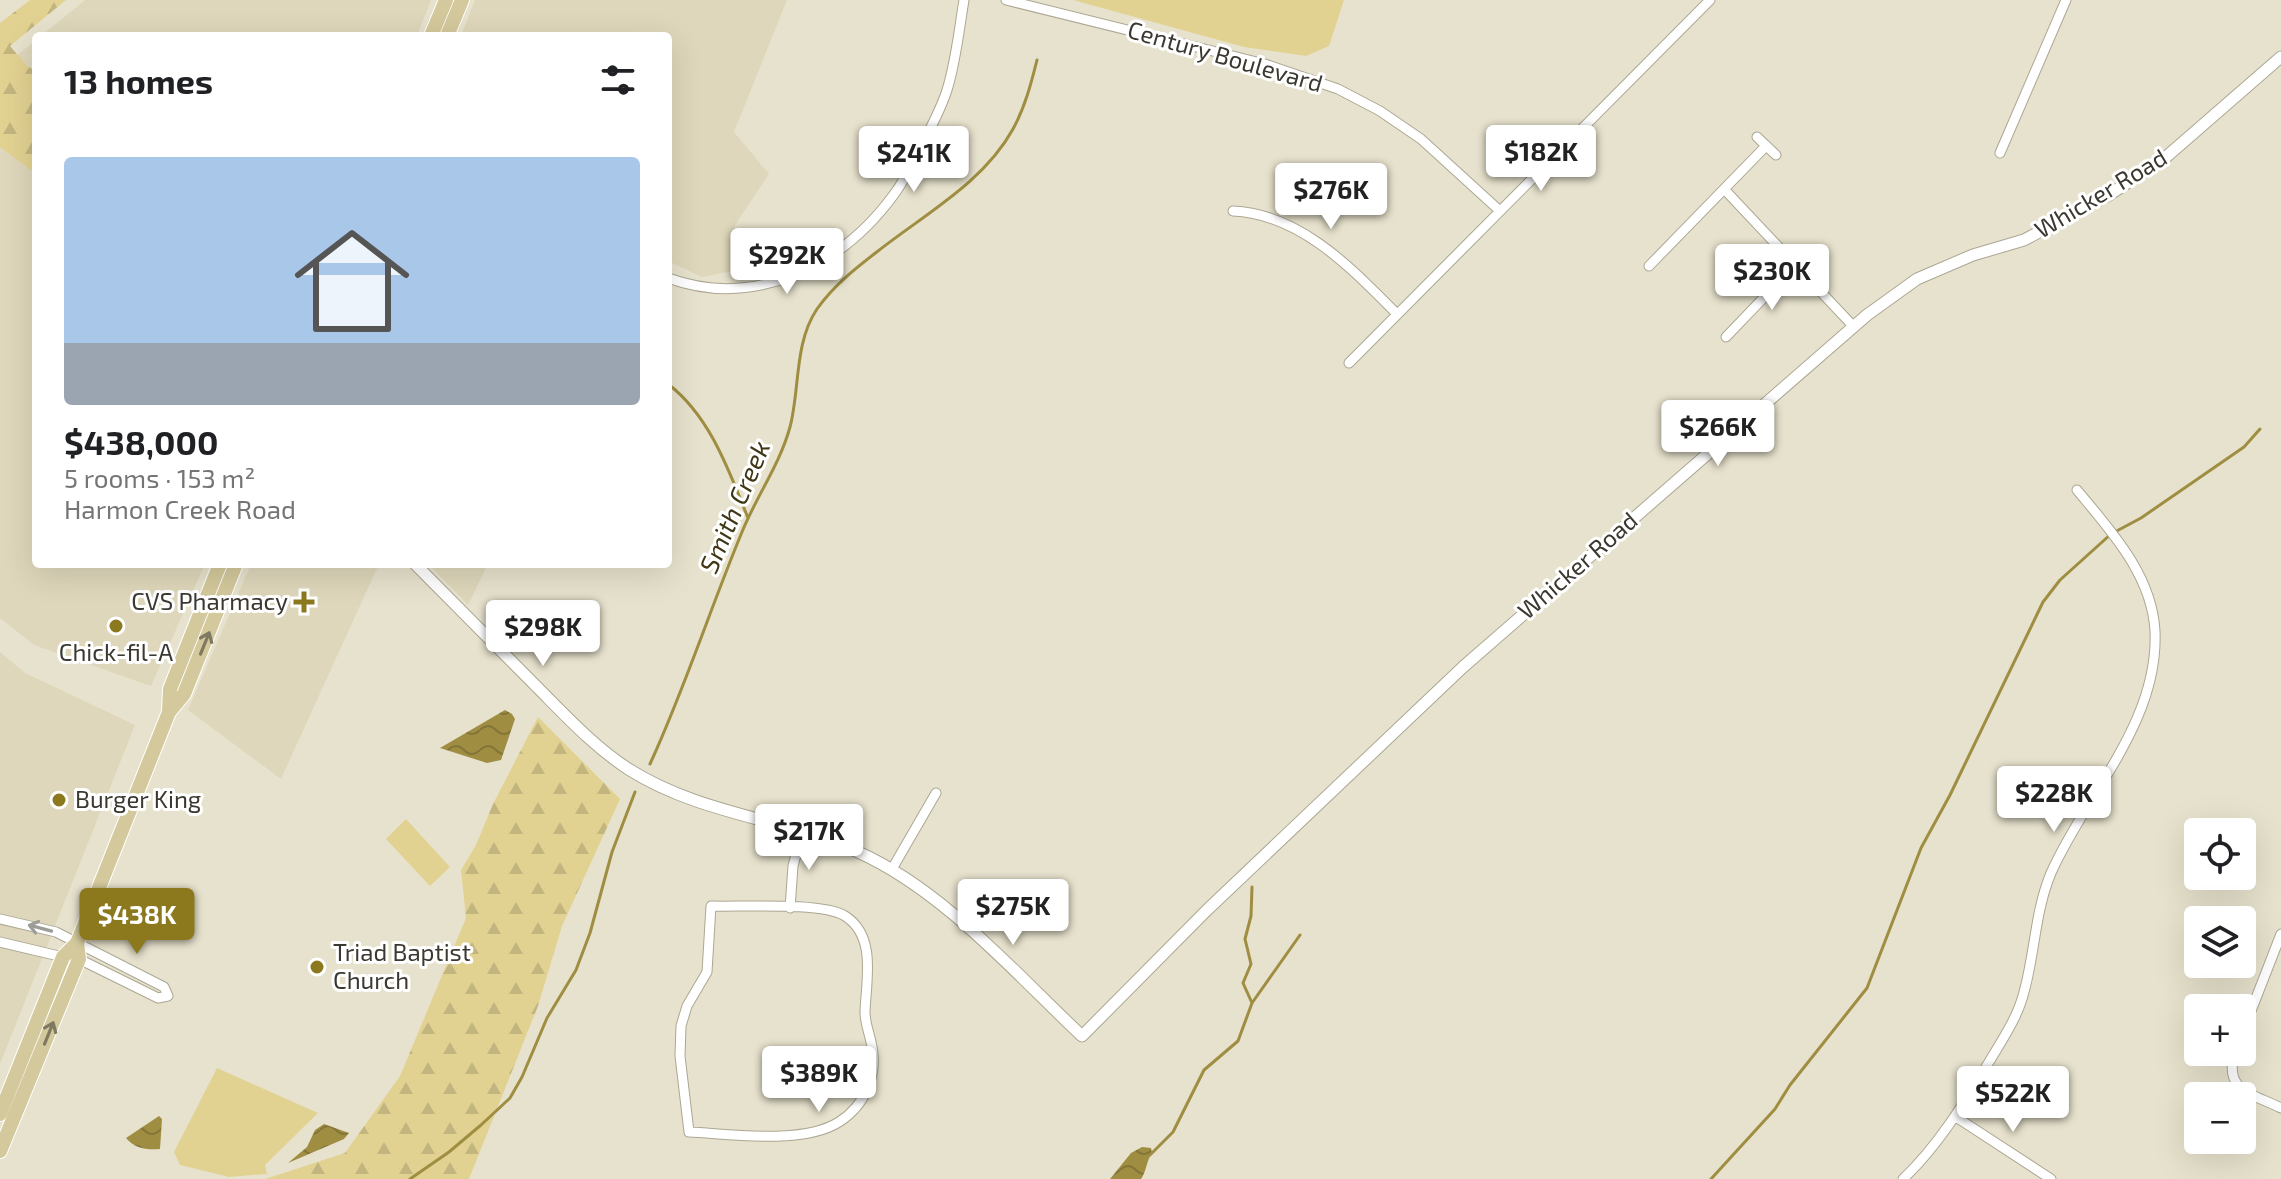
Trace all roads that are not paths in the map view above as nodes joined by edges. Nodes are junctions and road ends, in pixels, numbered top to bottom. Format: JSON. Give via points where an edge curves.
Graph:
{"nodes":[{"id":1,"x":446,"y":0,"type":"edge"},
{"id":2,"x":462,"y":0,"type":"edge"},
{"id":3,"x":964,"y":0,"type":"edge"},
{"id":4,"x":1006,"y":0,"type":"edge"},
{"id":5,"x":1710,"y":0,"type":"edge"},
{"id":6,"x":2066,"y":0,"type":"edge"},
{"id":7,"x":433,"y":32,"type":"edge"},
{"id":8,"x":449,"y":32,"type":"edge"},
{"id":9,"x":2281,"y":57,"type":"edge"},
{"id":10,"x":1757,"y":137,"type":"dead end"},
{"id":11,"x":1766,"y":146,"type":"junction"},
{"id":12,"x":2000,"y":153,"type":"dead end"},
{"id":13,"x":1776,"y":155,"type":"dead end"},
{"id":14,"x":1724,"y":189,"type":"junction"},
{"id":15,"x":1233,"y":211,"type":"dead end"},
{"id":16,"x":1500,"y":211,"type":"junction"},
{"id":17,"x":1795,"y":265,"type":"junction"},
{"id":18,"x":1649,"y":266,"type":"dead end"},
{"id":19,"x":672,"y":279,"type":"edge"},
{"id":20,"x":1397,"y":314,"type":"junction"},
{"id":21,"x":1854,"y":327,"type":"junction"},
{"id":22,"x":1726,"y":337,"type":"dead end"},
{"id":23,"x":1349,"y":363,"type":"dead end"},
{"id":24,"x":2077,"y":490,"type":"dead end"},
{"id":25,"x":218,"y":568,"type":"edge"},
{"id":26,"x":234,"y":568,"type":"edge"},
{"id":27,"x":419,"y":568,"type":"edge"},
{"id":28,"x":169,"y":712,"type":"junction"},
{"id":29,"x":936,"y":793,"type":"dead end"},
{"id":30,"x":802,"y":832,"type":"junction"},
{"id":31,"x":892,"y":869,"type":"junction"},
{"id":32,"x":790,"y":908,"type":"junction"},
{"id":33,"x":0,"y":919,"type":"edge"},
{"id":34,"x":2281,"y":934,"type":"edge"},
{"id":35,"x":0,"y":942,"type":"edge"},
{"id":36,"x":77,"y":943,"type":"junction"},
{"id":37,"x":63,"y":957,"type":"junction"},
{"id":38,"x":79,"y":959,"type":"junction"},
{"id":39,"x":2256,"y":998,"type":"edge"},
{"id":40,"x":2233,"y":1066,"type":"edge"},
{"id":41,"x":2281,"y":1108,"type":"edge"},
{"id":42,"x":0,"y":1114,"type":"edge"},
{"id":43,"x":1956,"y":1117,"type":"junction"},
{"id":44,"x":0,"y":1151,"type":"edge"},
{"id":45,"x":1903,"y":1179,"type":"edge"},
{"id":46,"x":2051,"y":1179,"type":"edge"}],
"edges":[{"from":1,"to":7,"type":"main road"},
{"from":2,"to":8,"type":"main road"},
{"from":3,"to":19,"type":"street","via":[[943,103],[897,190],[872,219],[813,267],[770,284],[719,288]]},
{"from":4,"to":16,"type":"street","name":"Century Boulevard","via":[[1265,64],[1338,89],[1421,139]]},
{"from":5,"to":16,"type":"street"},
{"from":6,"to":12,"type":"street"},
{"from":9,"to":21,"type":"street","name":"Whicker Road","via":[[2166,157],[2109,195],[2024,240],[1917,279]]},
{"from":10,"to":11,"type":"street"},
{"from":11,"to":13,"type":"street"},
{"from":11,"to":14,"type":"street"},
{"from":14,"to":17,"type":"street"},
{"from":14,"to":18,"type":"street"},
{"from":15,"to":20,"type":"street","via":[[1258,214],[1317,241]]},
{"from":16,"to":20,"type":"street"},
{"from":17,"to":21,"type":"street"},
{"from":17,"to":22,"type":"street"},
{"from":20,"to":23,"type":"street"},
{"from":21,"to":31,"type":"street","name":"Whicker Road","via":[[1463,667],[1196,920],[1082,1036],[940,903]]},
{"from":24,"to":43,"type":"street","via":[[2119,540],[2142,583],[2152,607],[2153,671],[2134,727],[2052,872],[2012,1023]]},
{"from":25,"to":28,"type":"main road","via":[[170,689]]},
{"from":28,"to":26,"type":"main road","one_way":true,"via":[[184,694]]},
{"from":27,"to":30,"type":"street","via":[[579,729],[626,767],[694,802]]},
{"from":28,"to":36,"type":"main road"},
{"from":29,"to":31,"type":"street"},
{"from":30,"to":31,"type":"street"},
{"from":30,"to":32,"type":"street"},
{"from":32,"to":32,"type":"street","via":[[839,913],[861,933],[868,977],[866,1025],[873,1055],[866,1094],[841,1121],[817,1132],[689,1132],[681,1026],[707,972],[711,906]]},
{"from":36,"to":33,"type":"street","one_way":true,"via":[[56,932]]},
{"from":34,"to":39,"type":"street"},
{"from":35,"to":37,"type":"street"},
{"from":36,"to":37,"type":"main road"},
{"from":36,"to":38,"type":"main road"},
{"from":36,"to":38,"type":"street","via":[[164,987],[168,996],[158,998]]},
{"from":37,"to":38,"type":"street"},
{"from":37,"to":42,"type":"main road"},
{"from":44,"to":38,"type":"main road","one_way":true},
{"from":40,"to":41,"type":"street","via":[[2235,1083]]},
{"from":43,"to":45,"type":"street"},
{"from":43,"to":46,"type":"street"}]}
